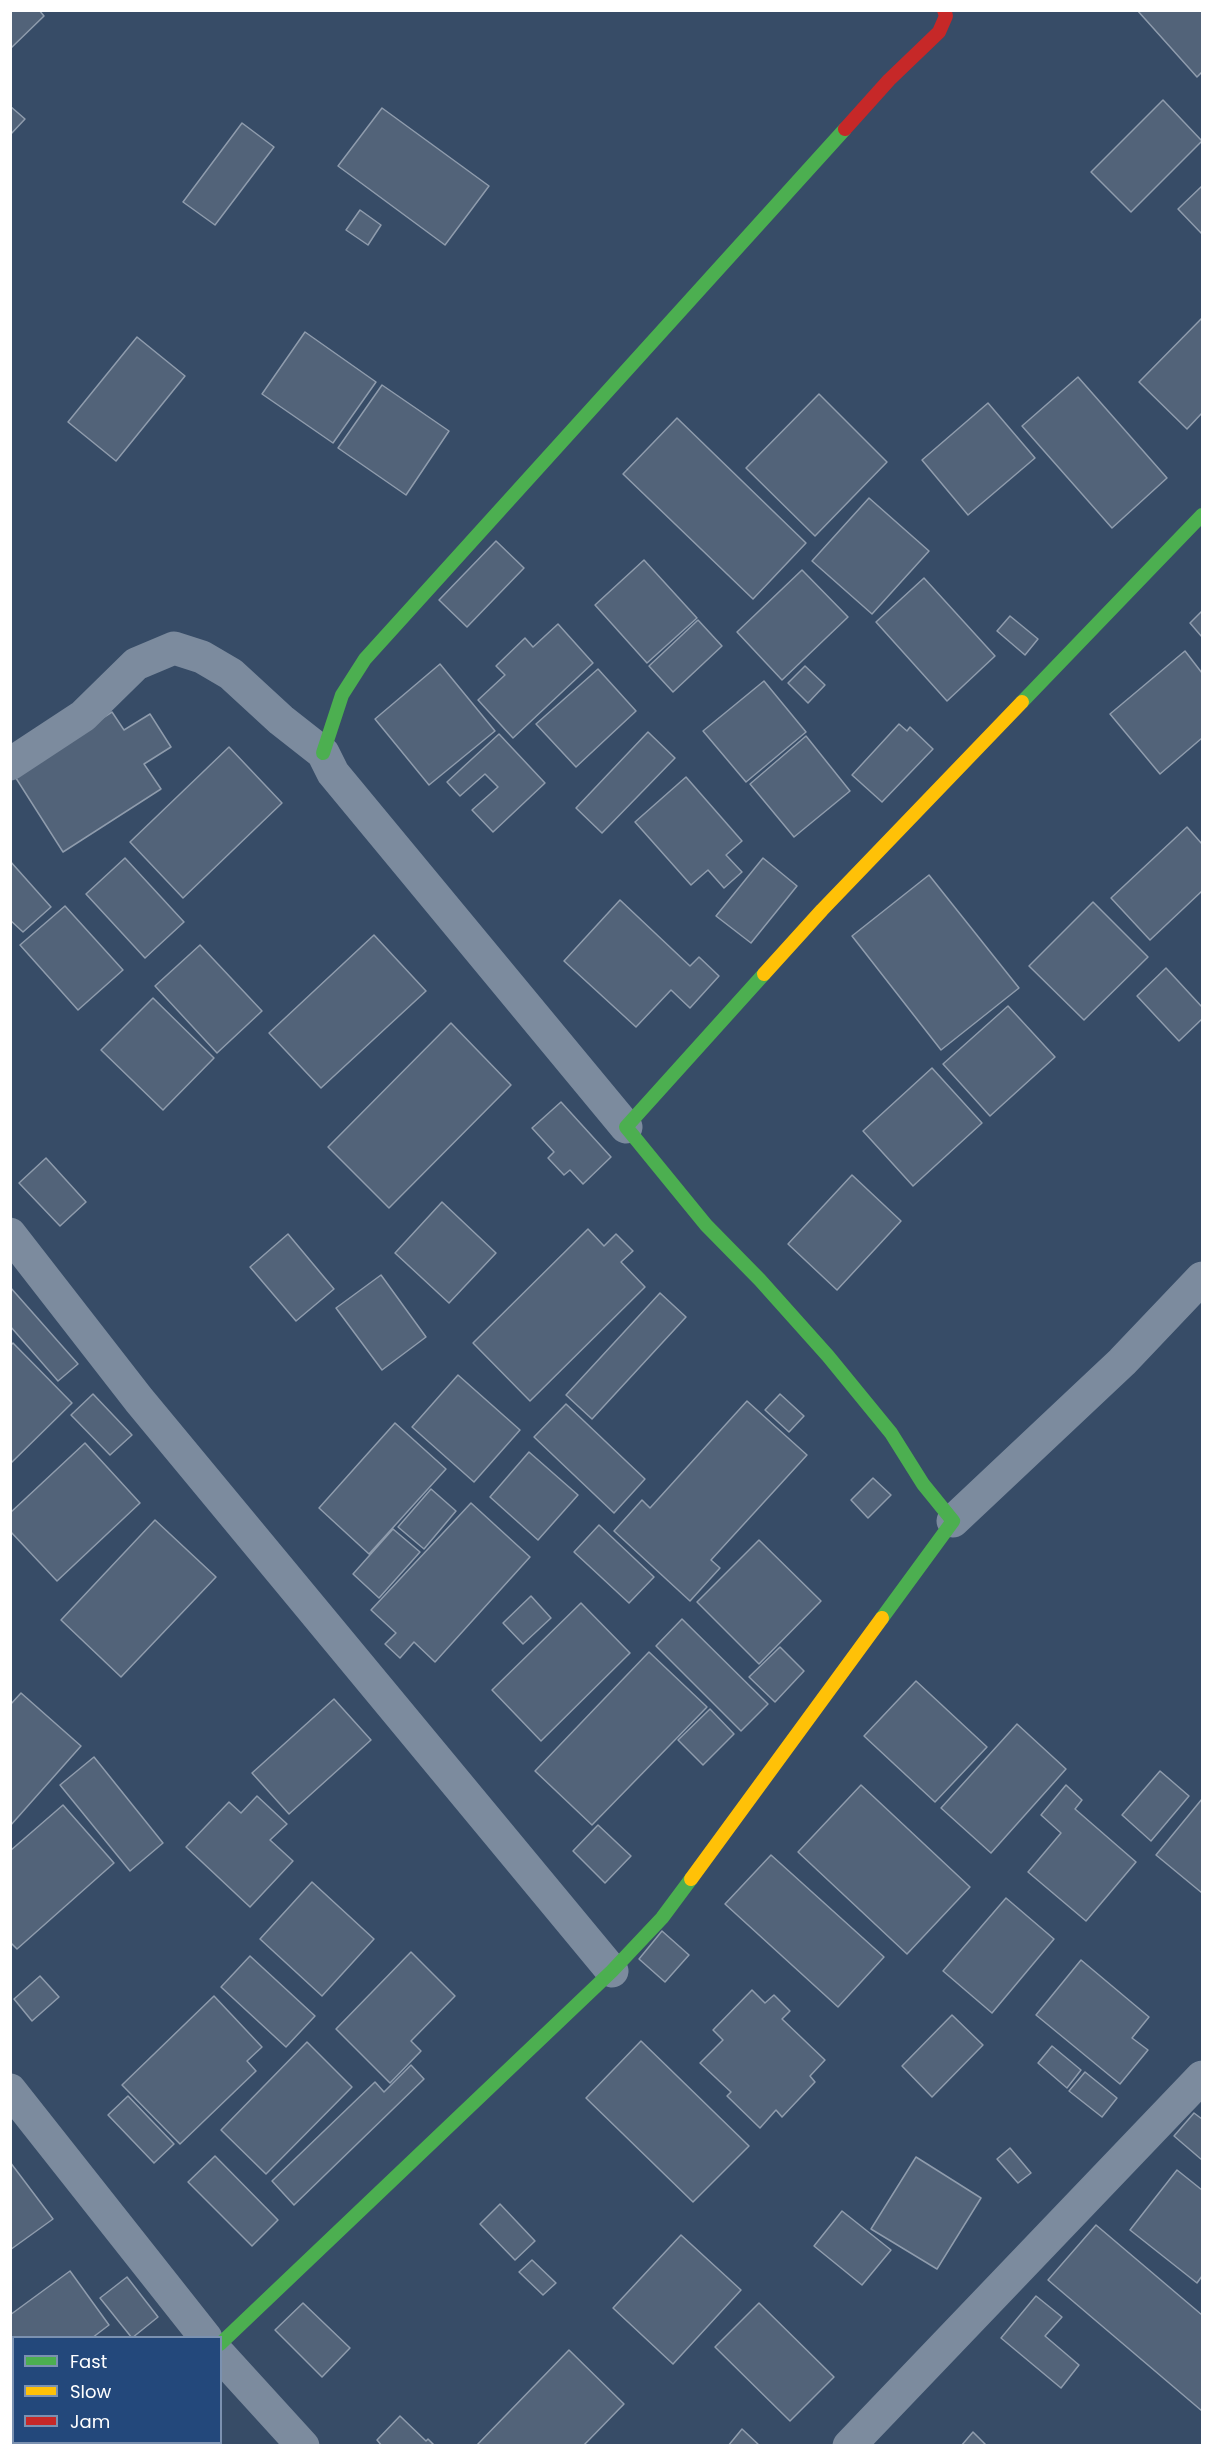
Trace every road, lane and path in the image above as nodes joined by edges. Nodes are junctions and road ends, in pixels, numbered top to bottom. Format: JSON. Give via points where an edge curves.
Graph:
{"nodes":[{"id":1,"x":944,"y":10,"type":"edge"},
{"id":2,"x":1203,"y":515,"type":"edge"},
{"id":3,"x":323,"y":753,"type":"junction"},
{"id":4,"x":10,"y":764,"type":"edge"},
{"id":5,"x":626,"y":1126,"type":"junction"},
{"id":6,"x":10,"y":1234,"type":"edge"},
{"id":7,"x":1203,"y":1278,"type":"edge"},
{"id":8,"x":953,"y":1521,"type":"junction"},
{"id":9,"x":612,"y":1971,"type":"junction"},
{"id":10,"x":1203,"y":2077,"type":"edge"},
{"id":11,"x":10,"y":2090,"type":"edge"},
{"id":12,"x":205,"y":2336,"type":"edge"},
{"id":13,"x":222,"y":2342,"type":"edge"},
{"id":14,"x":222,"y":2357,"type":"edge"},
{"id":15,"x":303,"y":2445,"type":"edge"},
{"id":16,"x":849,"y":2445,"type":"edge"}],
"edges":[{"from":1,"to":3,"type":"street","via":[[946,16],[939,32],[890,80],[366,658],[342,695]]},
{"from":2,"to":5,"type":"street","via":[[822,910]]},
{"from":3,"to":4,"type":"street","via":[[231,674],[202,657],[174,648],[136,664],[83,716]]},
{"from":3,"to":5,"type":"street","via":[[333,773]]},
{"from":5,"to":8,"type":"street","via":[[706,1225],[828,1356],[891,1433],[923,1484]]},
{"from":6,"to":9,"type":"street","via":[[139,1400]]},
{"from":7,"to":8,"type":"street","via":[[1122,1362]]},
{"from":8,"to":9,"type":"street","via":[[662,1918]]},
{"from":9,"to":13,"type":"street"},
{"from":10,"to":16,"type":"street"},
{"from":11,"to":12,"type":"street"},
{"from":14,"to":15,"type":"street"}]}
